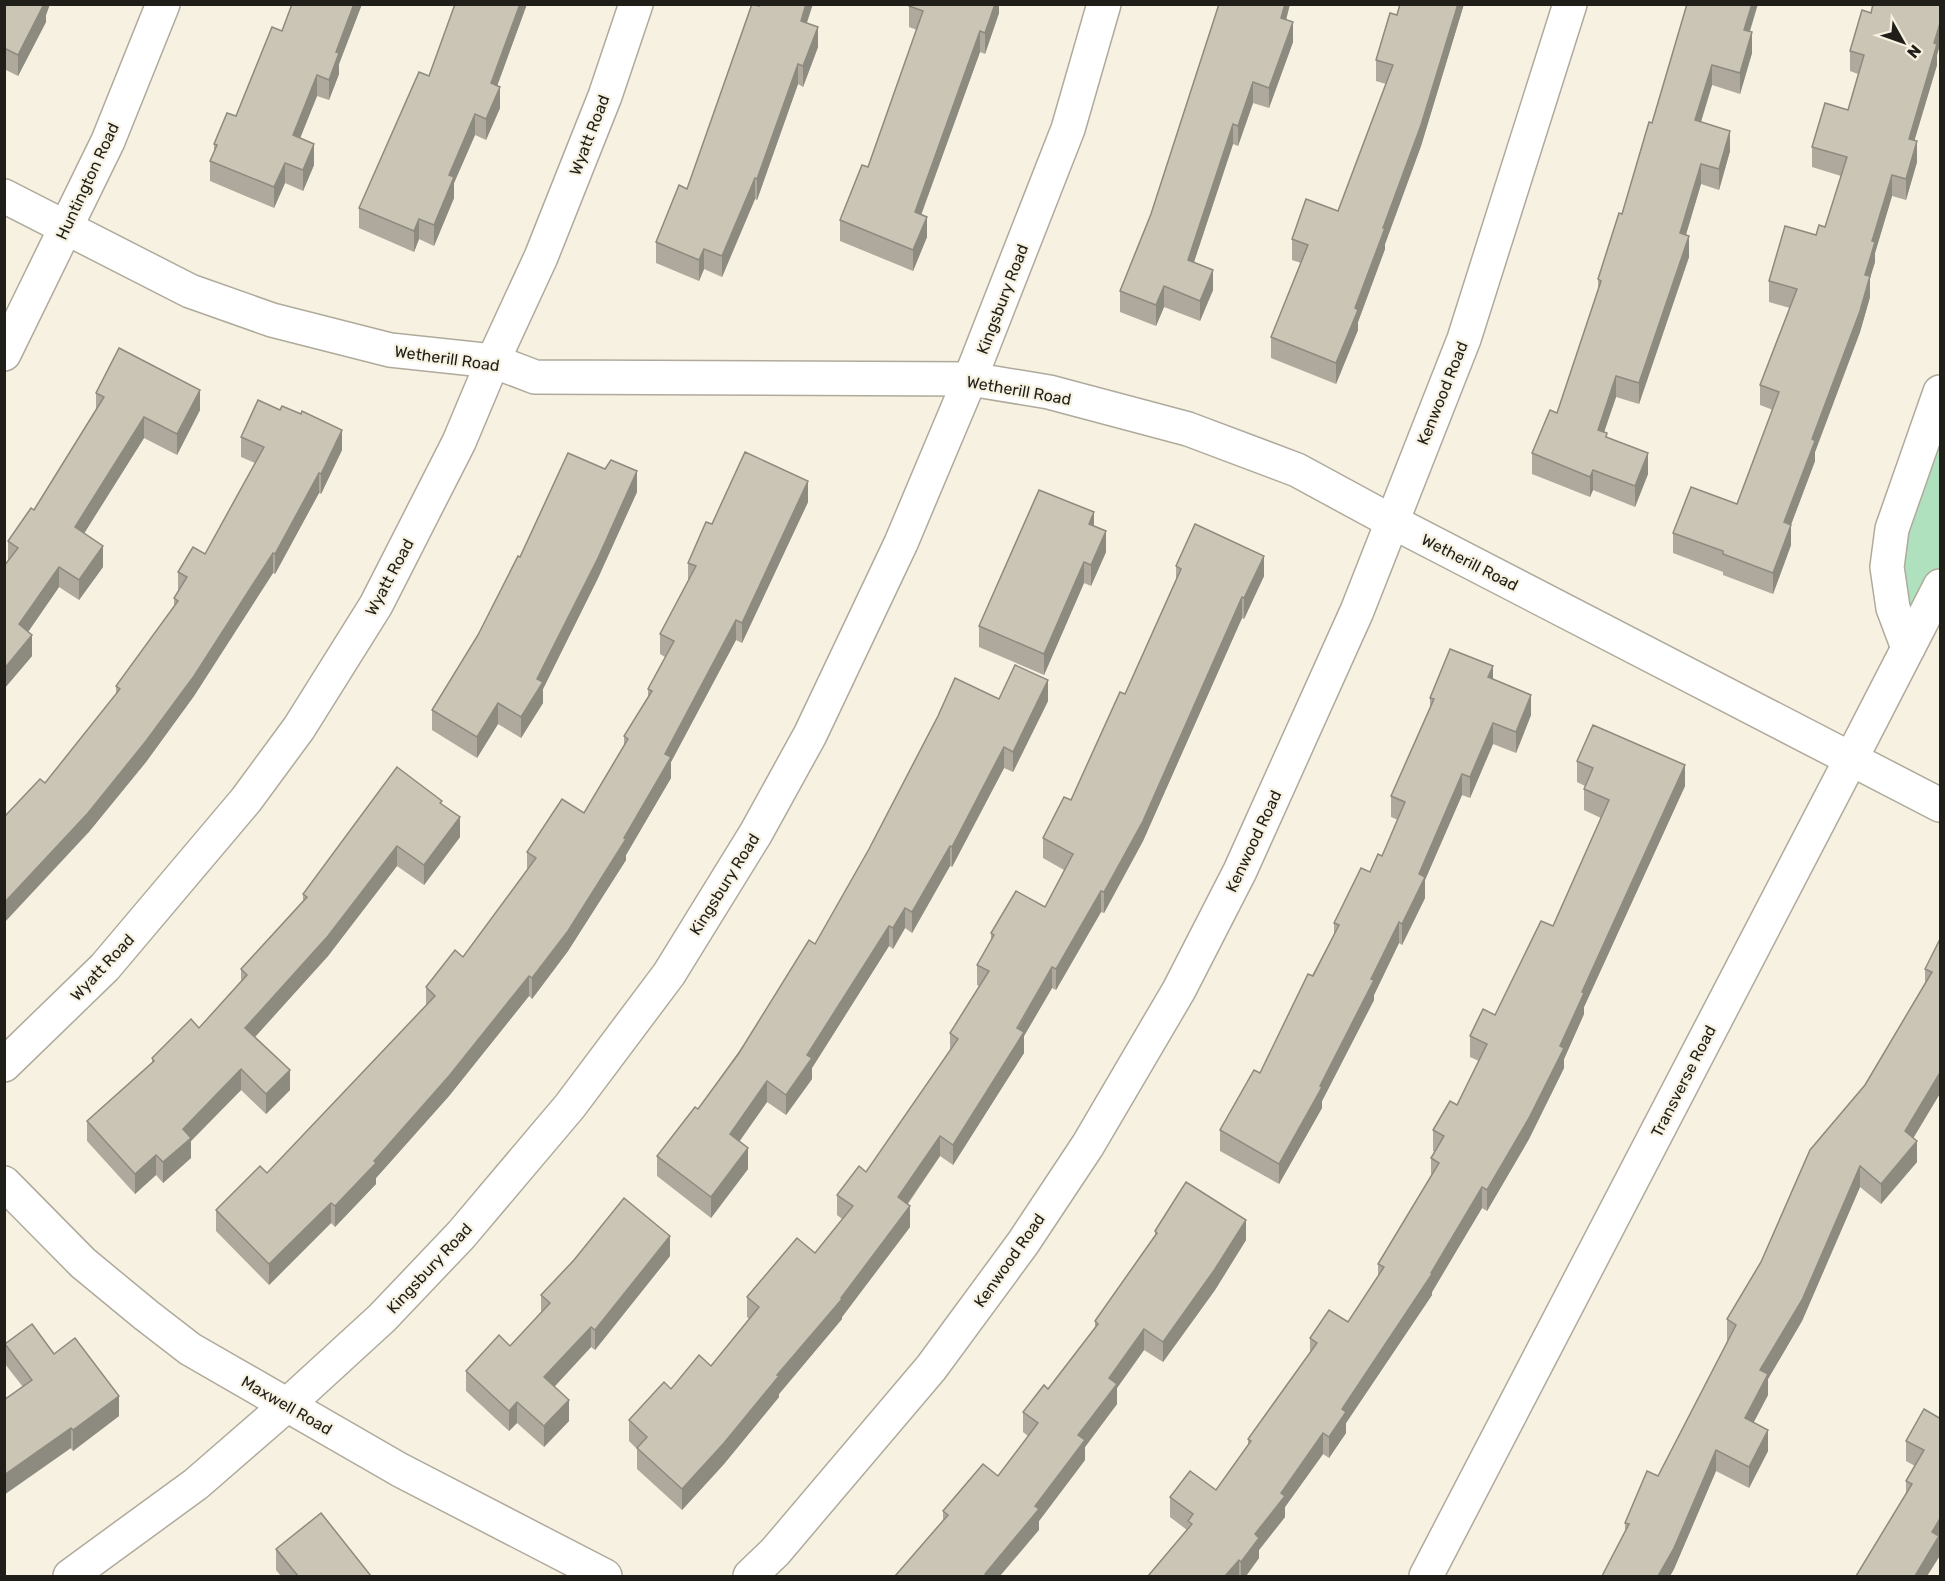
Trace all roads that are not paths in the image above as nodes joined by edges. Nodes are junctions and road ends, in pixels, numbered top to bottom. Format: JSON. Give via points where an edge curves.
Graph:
{"nodes":[{"id":1,"x":163,"y":4,"type":"edge"},
{"id":2,"x":636,"y":4,"type":"edge"},
{"id":3,"x":1104,"y":4,"type":"edge"},
{"id":4,"x":1570,"y":4,"type":"edge"},
{"id":5,"x":4,"y":196,"type":"edge"},
{"id":6,"x":66,"y":227,"type":"junction"},
{"id":7,"x":4,"y":354,"type":"edge"},
{"id":8,"x":493,"y":361,"type":"junction"},
{"id":9,"x":970,"y":379,"type":"junction"},
{"id":10,"x":1941,"y":392,"type":"edge"},
{"id":11,"x":1391,"y":521,"type":"junction"},
{"id":12,"x":1941,"y":586,"type":"edge"},
{"id":13,"x":1908,"y":648,"type":"junction"},
{"id":14,"x":1851,"y":759,"type":"junction"},
{"id":15,"x":1941,"y":805,"type":"edge"},
{"id":16,"x":4,"y":1065,"type":"edge"},
{"id":17,"x":4,"y":1183,"type":"edge"},
{"id":18,"x":287,"y":1404,"type":"junction"},
{"id":19,"x":70,"y":1576,"type":"edge"},
{"id":20,"x":605,"y":1576,"type":"edge"},
{"id":21,"x":750,"y":1576,"type":"edge"},
{"id":22,"x":1426,"y":1576,"type":"edge"}],
"edges":[{"from":1,"to":6,"type":"street","name":"Huntington Road","via":[[108,141]]},
{"from":2,"to":8,"type":"street","name":"Wyatt Road","via":[[605,96],[545,246]]},
{"from":3,"to":9,"type":"street","name":"Kingsbury Road","via":[[1068,129]]},
{"from":4,"to":11,"type":"street","name":"Kenwood Road","via":[[1464,339]]},
{"from":5,"to":6,"type":"street","name":"Wetherill Road"},
{"from":6,"to":7,"type":"street","name":"Huntington Road"},
{"from":6,"to":8,"type":"street","name":"Wetherill Road","via":[[190,291],[272,320],[390,350]]},
{"from":8,"to":9,"type":"street","name":"Wetherill Road","via":[[535,377]]},
{"from":8,"to":16,"type":"street","name":"Wyatt Road","via":[[459,442],[376,605],[299,728],[246,800],[105,967]]},
{"from":9,"to":11,"type":"street","name":"Wetherill Road","via":[[1048,392],[1188,429],[1297,470]]},
{"from":9,"to":18,"type":"street","name":"Kingsbury Road","via":[[901,543],[810,735],[756,833],[669,974],[570,1106],[461,1235],[382,1318]]},
{"from":10,"to":13,"type":"street","via":[[1892,530],[1887,567],[1893,608]]},
{"from":11,"to":14,"type":"street","name":"Wetherill Road"},
{"from":11,"to":21,"type":"street","name":"Kenwood Road","via":[[1357,611],[1240,871],[1179,990],[1088,1145],[1023,1243],[931,1368],[775,1552]]},
{"from":12,"to":13,"type":"street","name":"Transverse Road"},
{"from":13,"to":14,"type":"street","name":"Transverse Road"},
{"from":14,"to":15,"type":"street","name":"Wetherill Road"},
{"from":14,"to":22,"type":"street","name":"Transverse Road"},
{"from":17,"to":18,"type":"street","name":"Maxwell Road","via":[[83,1263],[146,1316],[190,1348]]},
{"from":18,"to":19,"type":"street","name":"Kingsbury Road","via":[[196,1484]]},
{"from":18,"to":20,"type":"street","name":"Maxwell Road","via":[[400,1470]]}]}
